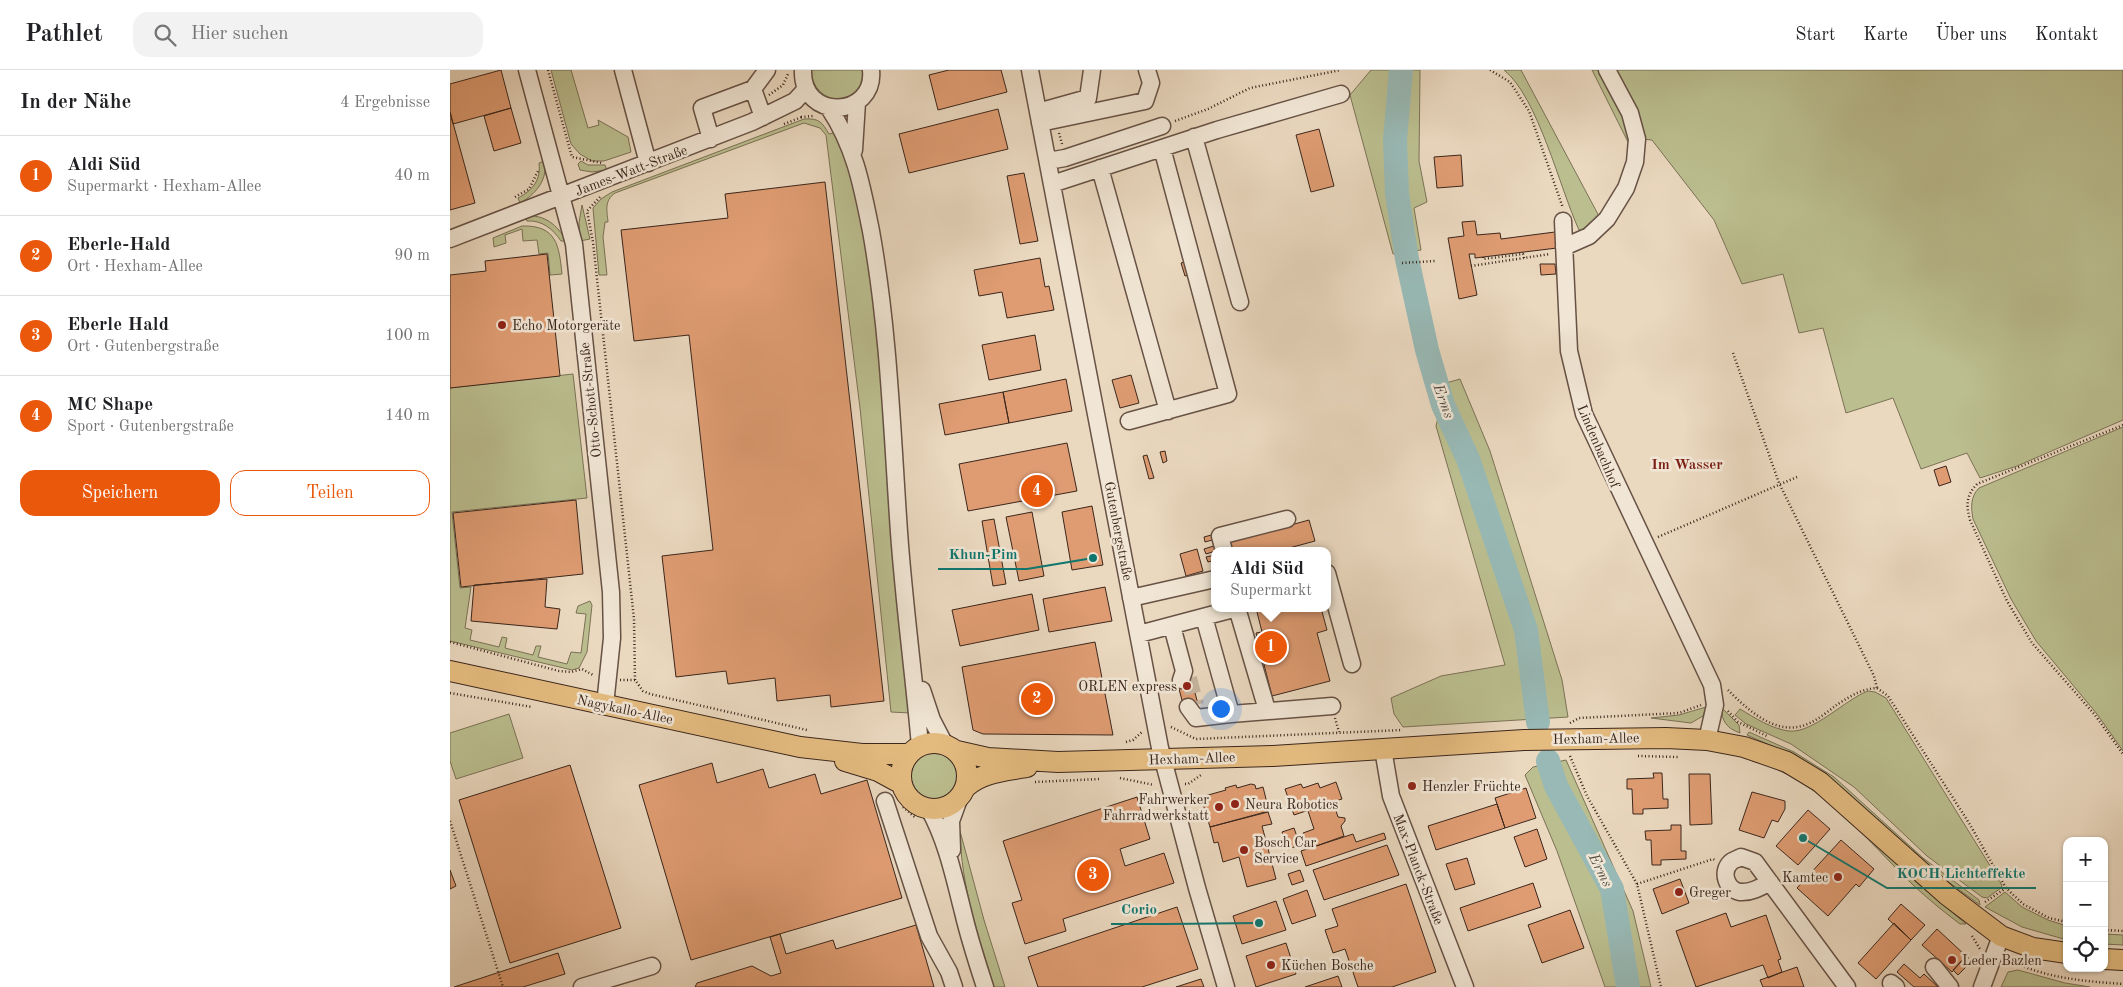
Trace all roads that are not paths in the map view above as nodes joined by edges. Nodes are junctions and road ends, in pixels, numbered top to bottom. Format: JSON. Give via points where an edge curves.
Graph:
{"nodes":[{"id":1,"x":527,"y":70,"type":"edge"},
{"id":2,"x":623,"y":70,"type":"edge"},
{"id":3,"x":767,"y":70,"type":"edge"},
{"id":4,"x":803,"y":70,"type":"edge"},
{"id":5,"x":871,"y":70,"type":"edge"},
{"id":6,"x":1030,"y":70,"type":"edge"},
{"id":7,"x":1092,"y":70,"type":"edge"},
{"id":8,"x":1147,"y":70,"type":"edge"},
{"id":9,"x":1606,"y":70,"type":"edge"},
{"id":10,"x":806,"y":90,"type":"junction"},
{"id":11,"x":1341,"y":94,"type":"dead end"},
{"id":12,"x":857,"y":102,"type":"junction"},
{"id":13,"x":758,"y":103,"type":"junction"},
{"id":14,"x":829,"y":108,"type":"junction"},
{"id":15,"x":1039,"y":117,"type":"junction"},
{"id":16,"x":1162,"y":126,"type":"road end"},
{"id":17,"x":1194,"y":137,"type":"junction"},
{"id":18,"x":711,"y":139,"type":"junction"},
{"id":19,"x":1162,"y":148,"type":"junction"},
{"id":20,"x":854,"y":155,"type":"junction"},
{"id":21,"x":1048,"y":161,"type":"junction"},
{"id":22,"x":648,"y":163,"type":"junction"},
{"id":23,"x":1100,"y":168,"type":"junction"},
{"id":24,"x":1052,"y":184,"type":"junction"},
{"id":25,"x":561,"y":197,"type":"junction"},
{"id":26,"x":1563,"y":221,"type":"road end"},
{"id":27,"x":450,"y":239,"type":"edge"},
{"id":28,"x":1564,"y":250,"type":"junction"},
{"id":29,"x":1240,"y":302,"type":"dead end"},
{"id":30,"x":1168,"y":411,"type":"junction"},
{"id":31,"x":1129,"y":421,"type":"dead end"},
{"id":32,"x":1287,"y":519,"type":"dead end"},
{"id":33,"x":1223,"y":547,"type":"edge"},
{"id":34,"x":1211,"y":580,"type":"edge"},
{"id":35,"x":1331,"y":588,"type":"edge"},
{"id":36,"x":1132,"y":598,"type":"junction"},
{"id":37,"x":1223,"y":612,"type":"edge"},
{"id":38,"x":1237,"y":612,"type":"edge"},
{"id":39,"x":1204,"y":618,"type":"junction"},
{"id":40,"x":1172,"y":626,"type":"junction"},
{"id":41,"x":1139,"y":634,"type":"junction"},
{"id":42,"x":1352,"y":664,"type":"dead end"},
{"id":43,"x":914,"y":667,"type":"junction"},
{"id":44,"x":450,"y":671,"type":"edge"},
{"id":45,"x":1185,"y":676,"type":"tunnel mouth"},
{"id":46,"x":606,"y":705,"type":"junction"},
{"id":47,"x":1332,"y":706,"type":"road end"},
{"id":48,"x":1193,"y":710,"type":"dead end"},
{"id":49,"x":1267,"y":710,"type":"junction"},
{"id":50,"x":1231,"y":714,"type":"junction"},
{"id":51,"x":1707,"y":740,"type":"junction"},
{"id":52,"x":800,"y":746,"type":"junction"},
{"id":53,"x":951,"y":748,"type":"junction"},
{"id":54,"x":915,"y":750,"type":"junction"},
{"id":55,"x":1383,"y":750,"type":"junction"},
{"id":56,"x":1163,"y":759,"type":"junction"},
{"id":57,"x":1058,"y":762,"type":"junction"},
{"id":58,"x":902,"y":784,"type":"junction"},
{"id":59,"x":962,"y":793,"type":"junction"},
{"id":60,"x":893,"y":803,"type":"road end"},
{"id":61,"x":924,"y":815,"type":"junction"},
{"id":62,"x":952,"y":867,"type":"junction"},
{"id":63,"x":1770,"y":882,"type":"junction"},
{"id":64,"x":1998,"y":946,"type":"junction"},
{"id":65,"x":2063,"y":952,"type":"edge"},
{"id":66,"x":2108,"y":959,"type":"edge"},
{"id":67,"x":2123,"y":960,"type":"edge"},
{"id":68,"x":652,"y":966,"type":"dead end"},
{"id":69,"x":1934,"y":967,"type":"dead end"},
{"id":70,"x":582,"y":987,"type":"edge"},
{"id":71,"x":954,"y":987,"type":"edge"},
{"id":72,"x":985,"y":987,"type":"edge"},
{"id":73,"x":1226,"y":987,"type":"edge"},
{"id":74,"x":1465,"y":987,"type":"edge"},
{"id":75,"x":1847,"y":987,"type":"edge"},
{"id":76,"x":1950,"y":987,"type":"edge"},
{"id":77,"x":1982,"y":987,"type":"edge"}],
"edges":[{"from":1,"to":25,"type":"street","name":"Otto-Schott-Straße"},
{"from":2,"to":22,"type":"street"},
{"from":3,"to":13,"type":"street"},
{"from":4,"to":10,"type":"street"},
{"from":5,"to":12,"type":"street","via":[[867,91]]},
{"from":6,"to":15,"type":"street","name":"Gutenbergstraße"},
{"from":7,"to":15,"type":"street","via":[[1088,98]]},
{"from":8,"to":15,"type":"street","via":[[1151,83],[1145,101]]},
{"from":9,"to":28,"type":"street","via":[[1630,113],[1637,139],[1635,162],[1626,188],[1607,219],[1589,236]]},
{"from":10,"to":13,"type":"street","name":"James-Watt-Straße","via":[[795,101]]},
{"from":10,"to":14,"type":"street","via":[[815,101]]},
{"from":11,"to":17,"type":"street"},
{"from":12,"to":14,"type":"street","via":[[844,108]]},
{"from":12,"to":20,"type":"street"},
{"from":13,"to":18,"type":"street","name":"James-Watt-Straße"},
{"from":13,"to":18,"type":"street","via":[[702,108]]},
{"from":14,"to":20,"type":"street","via":[[842,127]]},
{"from":15,"to":21,"type":"street","name":"Gutenbergstraße"},
{"from":16,"to":21,"type":"street"},
{"from":17,"to":19,"type":"street"},
{"from":17,"to":29,"type":"street"},
{"from":18,"to":22,"type":"street","name":"James-Watt-Straße"},
{"from":19,"to":23,"type":"street"},
{"from":19,"to":30,"type":"street","via":[[1228,394]]},
{"from":20,"to":43,"type":"street","via":[[882,303],[901,559]]},
{"from":21,"to":24,"type":"street","name":"Gutenbergstraße"},
{"from":22,"to":25,"type":"street","name":"James-Watt-Straße"},
{"from":23,"to":24,"type":"street"},
{"from":23,"to":30,"type":"street"},
{"from":24,"to":36,"type":"street","name":"Gutenbergstraße"},
{"from":25,"to":27,"type":"street","name":"James-Watt-Straße"},
{"from":25,"to":46,"type":"street","name":"Otto-Schott-Straße","via":[[574,244],[611,592],[612,638]]},
{"from":26,"to":28,"type":"street","name":"Lindenbachhof"},
{"from":28,"to":51,"type":"street","name":"Lindenbachhof","via":[[1569,351],[1581,406],[1602,458],[1712,685],[1716,705]]},
{"from":30,"to":31,"type":"street"},
{"from":32,"to":33,"type":"street","via":[[1220,536]]},
{"from":34,"to":36,"type":"street"},
{"from":35,"to":42,"type":"street"},
{"from":36,"to":41,"type":"street","name":"Gutenbergstraße"},
{"from":37,"to":39,"type":"street"},
{"from":38,"to":49,"type":"street"},
{"from":39,"to":40,"type":"street"},
{"from":39,"to":50,"type":"street"},
{"from":40,"to":41,"type":"street"},
{"from":40,"to":45,"type":"street"},
{"from":41,"to":56,"type":"street","name":"Gutenbergstraße"},
{"from":43,"to":53,"type":"street","via":[[928,710]]},
{"from":43,"to":54,"type":"street"},
{"from":44,"to":46,"type":"main road","name":"Nagykallo-Allee"},
{"from":46,"to":52,"type":"main road","name":"Nagykallo-Allee"},
{"from":47,"to":49,"type":"street"},
{"from":48,"to":50,"type":"street"},
{"from":49,"to":50,"type":"street"},
{"from":51,"to":55,"type":"main road","name":"Hexham-Allee","via":[[1524,740]]},
{"from":51,"to":64,"type":"main road","name":"Hexham-Allee","via":[[1744,747],[1787,762],[1820,782],[1948,895]]},
{"from":52,"to":54,"type":"main road","name":"Nagykallo-Allee","via":[[862,754]]},
{"from":52,"to":58,"type":"main road","name":"Nagykallo-Allee","via":[[878,771]]},
{"from":53,"to":54,"type":"main road","via":[[932,743]]},
{"from":53,"to":57,"type":"main road","name":"Hexham-Allee","via":[[988,758]]},
{"from":53,"to":59,"type":"main road","via":[[967,768]]},
{"from":54,"to":58,"type":"main road","via":[[903,765]]},
{"from":55,"to":56,"type":"main road","name":"Hexham-Allee"},
{"from":55,"to":74,"type":"street","name":"Max-Planck-Straße","via":[[1391,796]]},
{"from":56,"to":57,"type":"main road","name":"Hexham-Allee"},
{"from":56,"to":73,"type":"street","name":"Gutenbergstraße"},
{"from":57,"to":59,"type":"main road","name":"Hexham-Allee","via":[[988,774],[973,780]]},
{"from":58,"to":61,"type":"main road"},
{"from":59,"to":61,"type":"main road","via":[[942,809]]},
{"from":59,"to":62,"type":"street","via":[[952,821]]},
{"from":60,"to":71,"type":"street","via":[[928,936]]},
{"from":61,"to":62,"type":"street","via":[[938,825]]},
{"from":62,"to":72,"type":"street"},
{"from":63,"to":63,"type":"street","via":[[1755,862],[1741,857],[1731,862],[1725,871],[1726,881],[1733,890],[1741,892]]},
{"from":63,"to":75,"type":"street"},
{"from":64,"to":65,"type":"main road","name":"Hexham-Allee"},
{"from":64,"to":77,"type":"street"},
{"from":66,"to":67,"type":"main road"},
{"from":68,"to":70,"type":"street"},
{"from":69,"to":76,"type":"street"}]}
